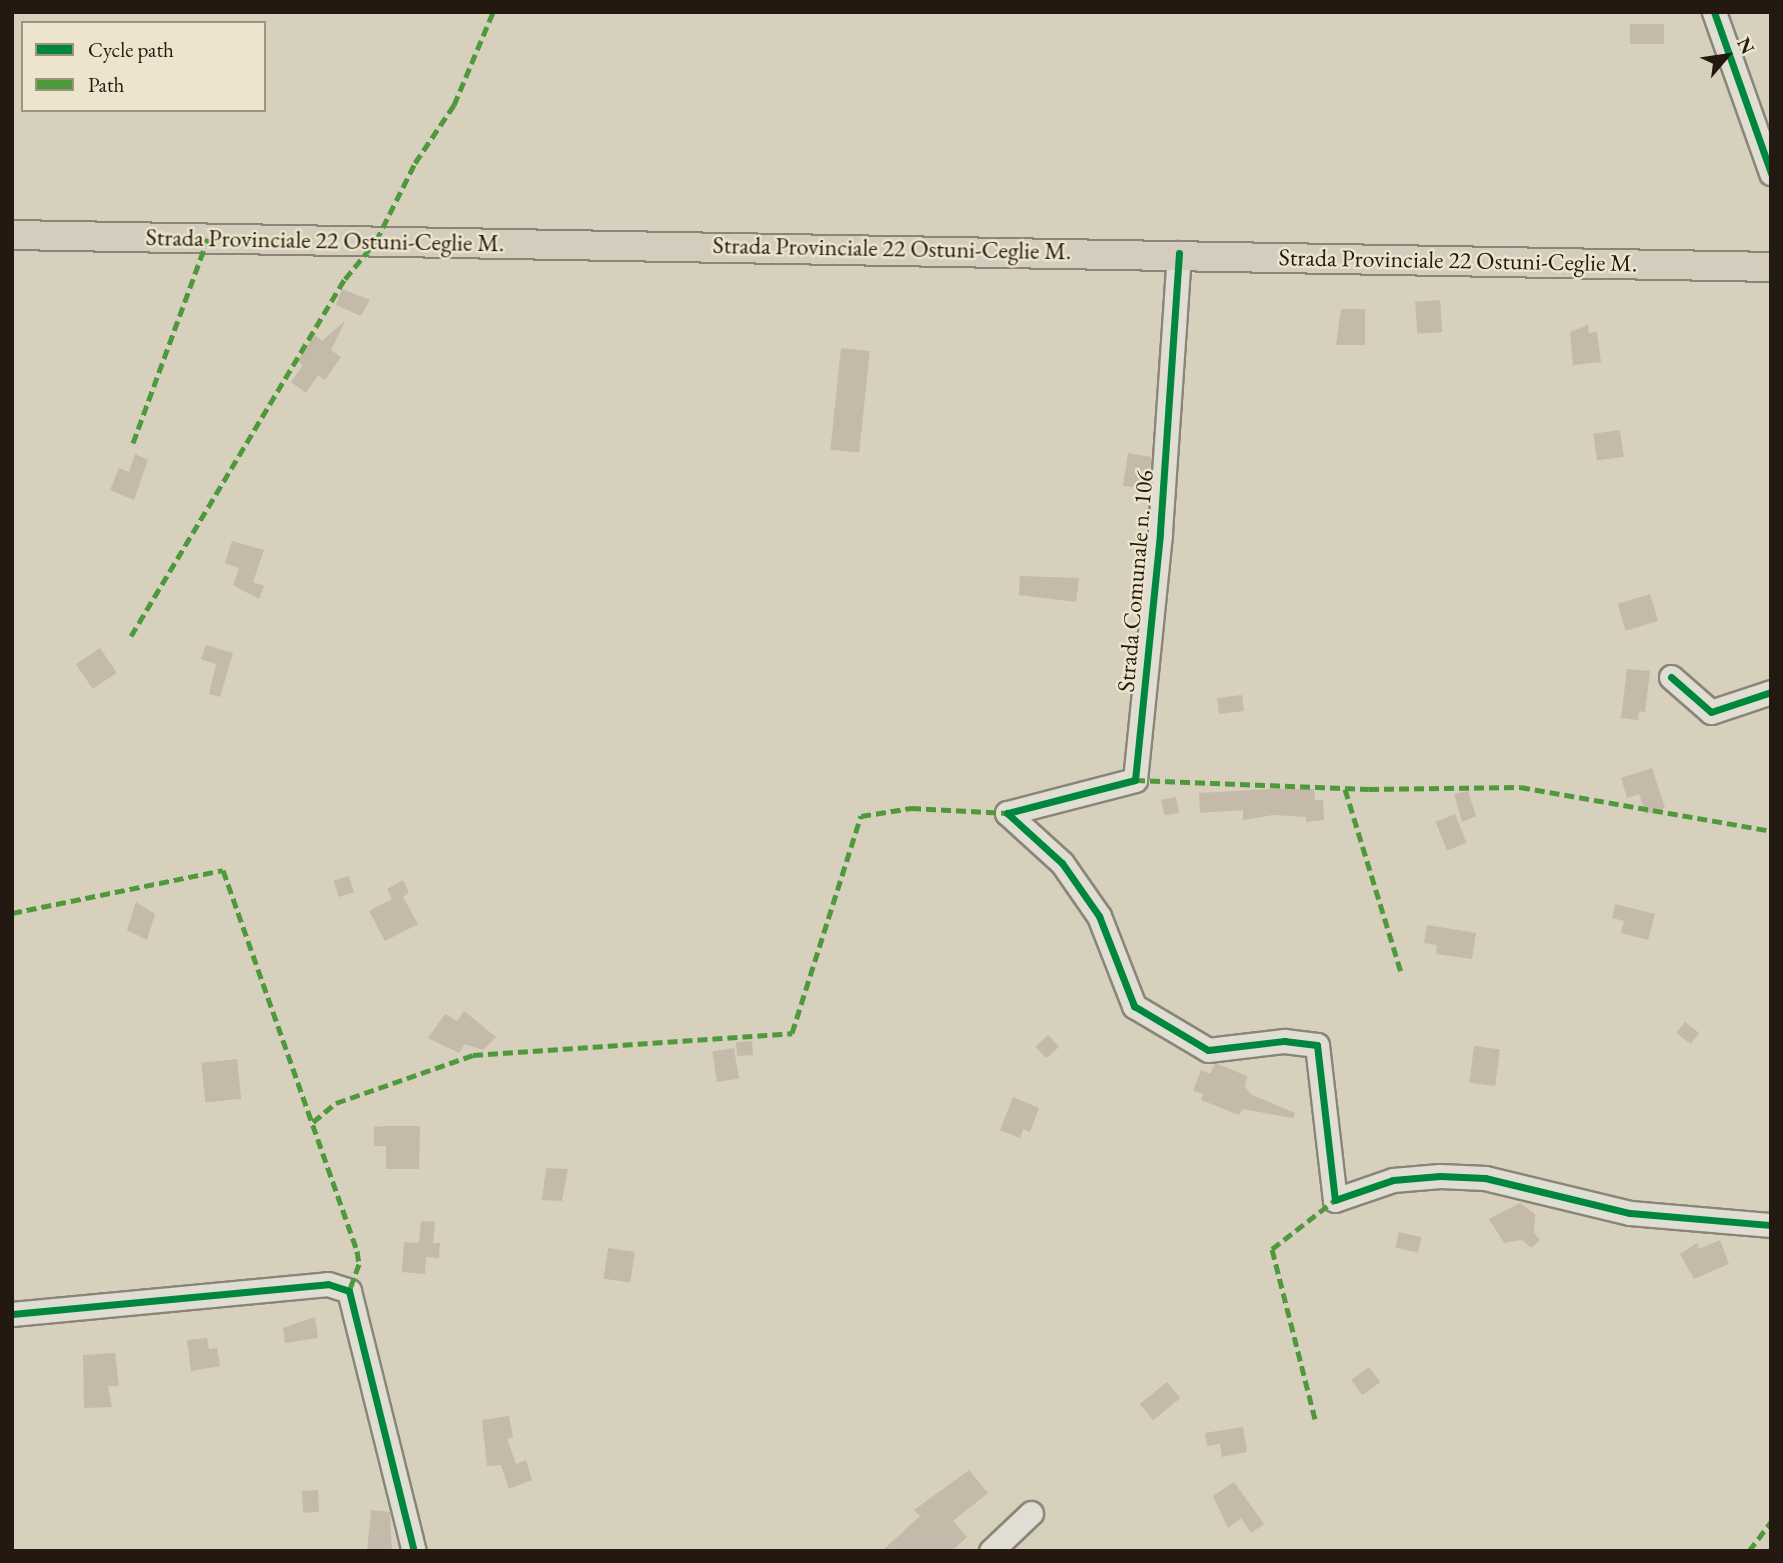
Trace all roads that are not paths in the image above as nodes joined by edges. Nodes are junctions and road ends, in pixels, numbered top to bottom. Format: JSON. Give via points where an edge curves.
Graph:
{"nodes":[{"id":1,"x":1714,"y":12,"type":"edge"},
{"id":2,"x":1771,"y":173,"type":"edge"},
{"id":3,"x":12,"y":235,"type":"edge"},
{"id":4,"x":1179,"y":253,"type":"junction"},
{"id":5,"x":1771,"y":267,"type":"edge"},
{"id":6,"x":1671,"y":677,"type":"dead end"},
{"id":7,"x":1771,"y":692,"type":"edge"},
{"id":8,"x":1771,"y":1225,"type":"edge"},
{"id":9,"x":12,"y":1314,"type":"edge"},
{"id":10,"x":1031,"y":1513,"type":"dead end"},
{"id":11,"x":414,"y":1551,"type":"edge"},
{"id":12,"x":991,"y":1551,"type":"edge"}],
"edges":[{"from":1,"to":2,"type":"street"},
{"from":3,"to":4,"type":"main road","name":"Strada Provinciale 22 Ostuni-Ceglie M."},
{"from":4,"to":5,"type":"main road","name":"Strada Provinciale 22 Ostuni-Ceglie M."},
{"from":4,"to":8,"type":"street","name":"Strada Comunale n. 106","via":[[1160,534],[1135,780],[1007,813],[1062,863],[1099,916],[1134,1006],[1208,1050],[1284,1041],[1317,1045],[1335,1200],[1393,1180],[1485,1178],[1630,1213]]},
{"from":6,"to":7,"type":"street","via":[[1711,712]]},
{"from":9,"to":11,"type":"street","via":[[328,1284],[349,1291]]},
{"from":10,"to":12,"type":"street"}]}
